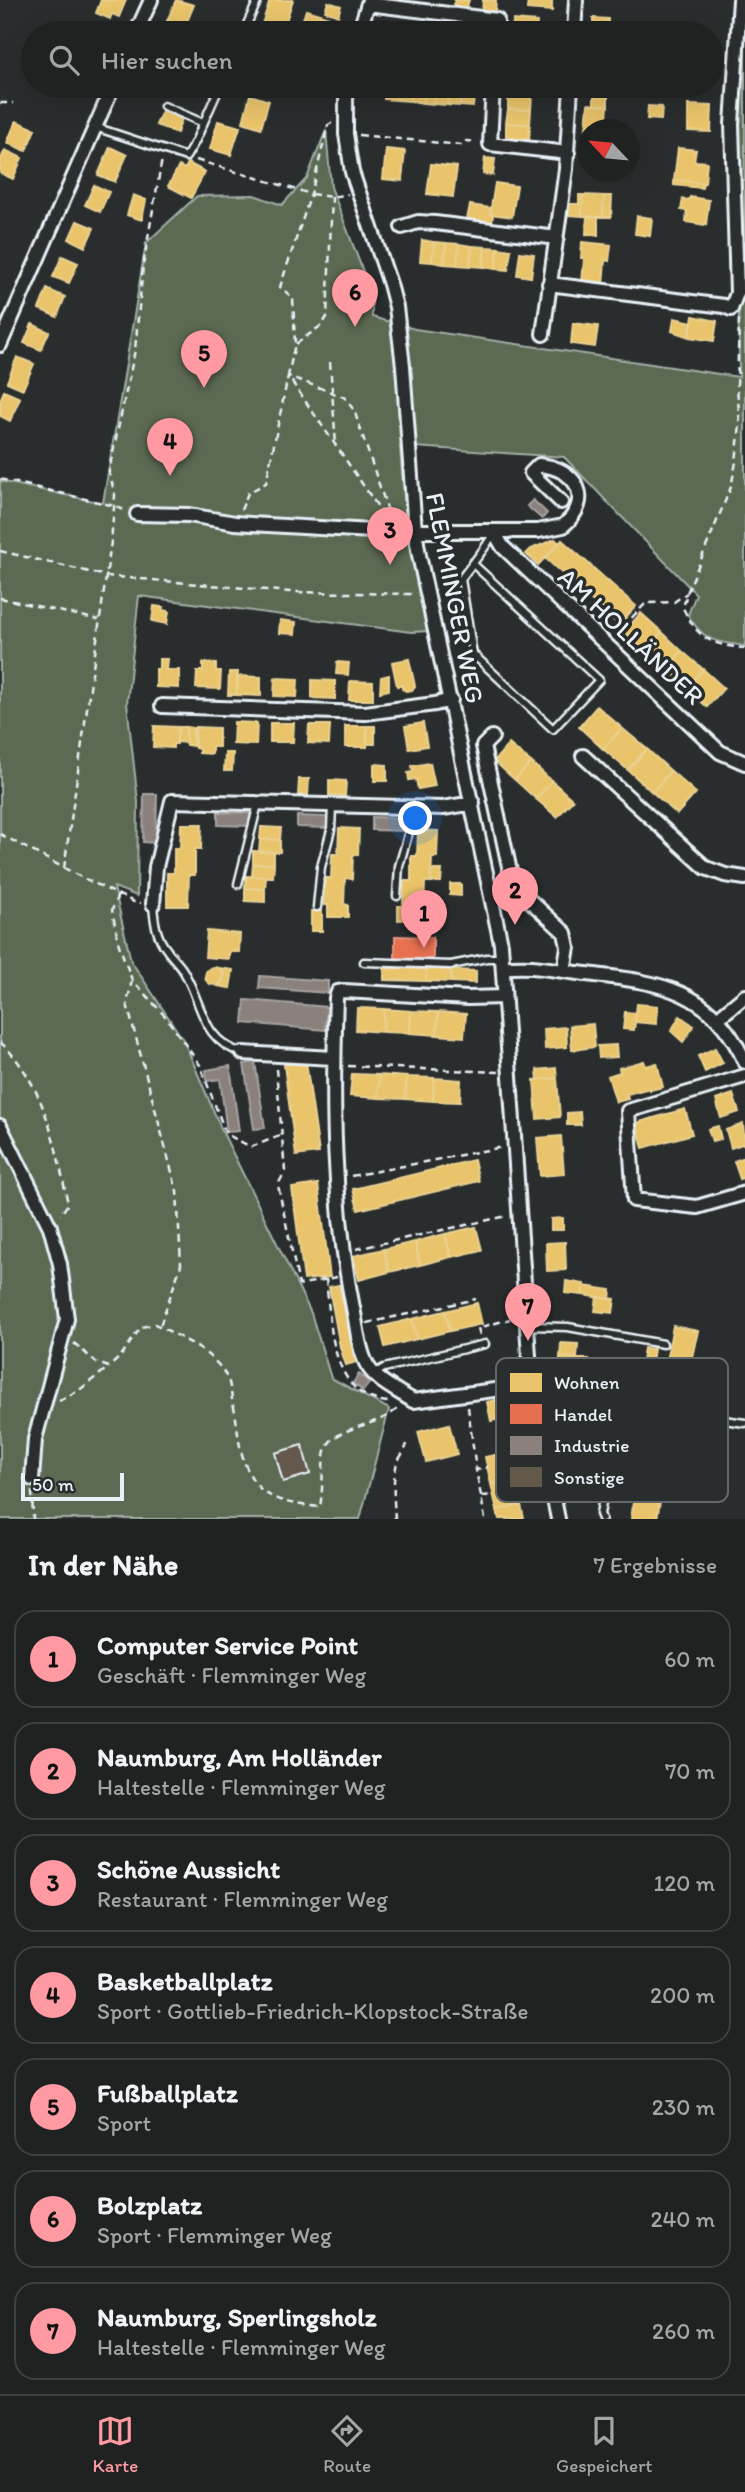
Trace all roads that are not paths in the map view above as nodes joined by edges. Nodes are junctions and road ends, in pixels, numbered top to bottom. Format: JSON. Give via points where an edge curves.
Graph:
{"nodes":[{"id":1,"x":151,"y":0,"type":"edge"},
{"id":2,"x":258,"y":0,"type":"edge"},
{"id":3,"x":576,"y":0,"type":"edge"},
{"id":4,"x":740,"y":0,"type":"edge"},
{"id":5,"x":369,"y":2,"type":"edge"},
{"id":6,"x":141,"y":21,"type":"edge"},
{"id":7,"x":248,"y":21,"type":"edge"},
{"id":8,"x":363,"y":21,"type":"edge"},
{"id":9,"x":497,"y":21,"type":"edge"},
{"id":10,"x":575,"y":21,"type":"edge"},
{"id":11,"x":108,"y":98,"type":"edge"},
{"id":12,"x":214,"y":98,"type":"edge"},
{"id":13,"x":346,"y":98,"type":"edge"},
{"id":14,"x":493,"y":98,"type":"edge"},
{"id":15,"x":570,"y":98,"type":"edge"},
{"id":16,"x":164,"y":106,"type":"dead end"},
{"id":17,"x":203,"y":123,"type":"junction"},
{"id":18,"x":95,"y":127,"type":"junction"},
{"id":19,"x":568,"y":153,"type":"junction"},
{"id":20,"x":402,"y":227,"type":"dead end"},
{"id":21,"x":556,"y":238,"type":"junction"},
{"id":22,"x":550,"y":284,"type":"junction"},
{"id":23,"x":542,"y":334,"type":"dead end"},
{"id":24,"x":0,"y":345,"type":"edge"},
{"id":25,"x":561,"y":502,"type":"dead end"},
{"id":26,"x":137,"y":514,"type":"road end"},
{"id":27,"x":415,"y":531,"type":"junction"},
{"id":28,"x":494,"y":532,"type":"junction"},
{"id":29,"x":472,"y":563,"type":"junction"},
{"id":30,"x":451,"y":700,"type":"junction"},
{"id":31,"x":162,"y":706,"type":"dead end"},
{"id":32,"x":492,"y":737,"type":"dead end"},
{"id":33,"x":583,"y":756,"type":"dead end"},
{"id":34,"x":745,"y":763,"type":"edge"},
{"id":35,"x":473,"y":803,"type":"junction"},
{"id":36,"x":258,"y":804,"type":"junction"},
{"id":37,"x":332,"y":805,"type":"junction"},
{"id":38,"x":416,"y":807,"type":"junction"},
{"id":39,"x":745,"y":878,"type":"edge"},
{"id":40,"x":238,"y":884,"type":"dead end"},
{"id":41,"x":397,"y":896,"type":"dead end"},
{"id":42,"x":153,"y":904,"type":"joint"},
{"id":43,"x":317,"y":907,"type":"dead end"},
{"id":44,"x":364,"y":962,"type":"dead end"},
{"id":45,"x":502,"y":963,"type":"junction"},
{"id":46,"x":564,"y":971,"type":"junction"},
{"id":47,"x":504,"y":996,"type":"junction"},
{"id":48,"x":745,"y":996,"type":"edge"},
{"id":49,"x":717,"y":1019,"type":"junction"},
{"id":50,"x":243,"y":1053,"type":"joint"},
{"id":51,"x":334,"y":1062,"type":"junction"},
{"id":52,"x":745,"y":1062,"type":"edge"},
{"id":53,"x":745,"y":1076,"type":"edge"},
{"id":54,"x":0,"y":1126,"type":"edge"},
{"id":55,"x":745,"y":1193,"type":"edge"},
{"id":56,"x":527,"y":1326,"type":"junction"},
{"id":57,"x":484,"y":1344,"type":"road end"},
{"id":58,"x":663,"y":1344,"type":"dead end"},
{"id":59,"x":530,"y":1358,"type":"edge"},
{"id":60,"x":374,"y":1374,"type":"junction"},
{"id":61,"x":496,"y":1392,"type":"edge"},
{"id":62,"x":32,"y":1479,"type":"road end"},
{"id":63,"x":602,"y":1502,"type":"edge"},
{"id":64,"x":602,"y":1519,"type":"edge"}],
"edges":[{"from":1,"to":6,"type":"street"},
{"from":2,"to":7,"type":"lane"},
{"from":3,"to":10,"type":"street"},
{"from":4,"to":22,"type":"street","via":[[732,124],[737,293],[732,309]]},
{"from":5,"to":8,"type":"street"},
{"from":5,"to":9,"type":"street"},
{"from":11,"to":18,"type":"street"},
{"from":12,"to":17,"type":"lane"},
{"from":13,"to":27,"type":"street","name":"FLEMMINGER WEG","via":[[352,172],[396,307]]},
{"from":14,"to":19,"type":"street","via":[[490,144]]},
{"from":15,"to":19,"type":"street"},
{"from":16,"to":17,"type":"lane"},
{"from":17,"to":18,"type":"lane","via":[[186,157]]},
{"from":18,"to":24,"type":"street"},
{"from":19,"to":21,"type":"street"},
{"from":20,"to":21,"type":"street","via":[[435,223]]},
{"from":21,"to":22,"type":"street"},
{"from":22,"to":23,"type":"street"},
{"from":25,"to":28,"type":"street","name":"AM HOLLÄNDER","via":[[531,474],[539,465],[561,469],[575,482],[579,500],[571,520],[552,530]]},
{"from":26,"to":27,"type":"street","name":"AM HOLLÄNDER"},
{"from":27,"to":28,"type":"street","name":"AM HOLLÄNDER"},
{"from":27,"to":30,"type":"street","name":"FLEMMINGER WEG"},
{"from":28,"to":29,"type":"lane"},
{"from":28,"to":34,"type":"street","name":"AM HOLLÄNDER","via":[[503,547],[720,752]]},
{"from":29,"to":29,"type":"lane","via":[[599,680],[553,729],[473,654],[461,579]]},
{"from":30,"to":31,"type":"street","via":[[365,713]]},
{"from":30,"to":35,"type":"street","name":"FLEMMINGER WEG"},
{"from":32,"to":46,"type":"street","via":[[483,746],[513,885],[565,933]]},
{"from":33,"to":39,"type":"street","via":[[706,868]]},
{"from":35,"to":38,"type":"street"},
{"from":35,"to":45,"type":"street","name":"FLEMMINGER WEG"},
{"from":36,"to":37,"type":"street"},
{"from":36,"to":40,"type":"lane"},
{"from":36,"to":42,"type":"street","via":[[172,801],[156,867]]},
{"from":37,"to":38,"type":"street"},
{"from":37,"to":43,"type":"lane"},
{"from":38,"to":41,"type":"lane","via":[[399,866]]},
{"from":42,"to":50,"type":"lane","via":[[155,928],[184,972],[206,1025],[229,1049]]},
{"from":44,"to":45,"type":"lane","via":[[451,965],[487,958]]},
{"from":45,"to":46,"type":"street"},
{"from":45,"to":47,"type":"street","name":"FLEMMINGER WEG"},
{"from":46,"to":49,"type":"street","via":[[666,986]]},
{"from":47,"to":51,"type":"street","via":[[338,992]]},
{"from":47,"to":56,"type":"street","name":"FLEMMINGER WEG"},
{"from":48,"to":49,"type":"street"},
{"from":49,"to":52,"type":"street"},
{"from":50,"to":51,"type":"street"},
{"from":51,"to":60,"type":"street","via":[[343,1252],[365,1362]]},
{"from":53,"to":55,"type":"street","via":[[628,1111],[634,1199],[697,1207]]},
{"from":54,"to":62,"type":"street","via":[[50,1227],[67,1318],[35,1439]]},
{"from":56,"to":58,"type":"lane","via":[[568,1327]]},
{"from":56,"to":59,"type":"street","name":"FLEMMINGER WEG"},
{"from":57,"to":60,"type":"lane"},
{"from":60,"to":61,"type":"street","via":[[413,1401]]},
{"from":63,"to":64,"type":"lane"}]}
